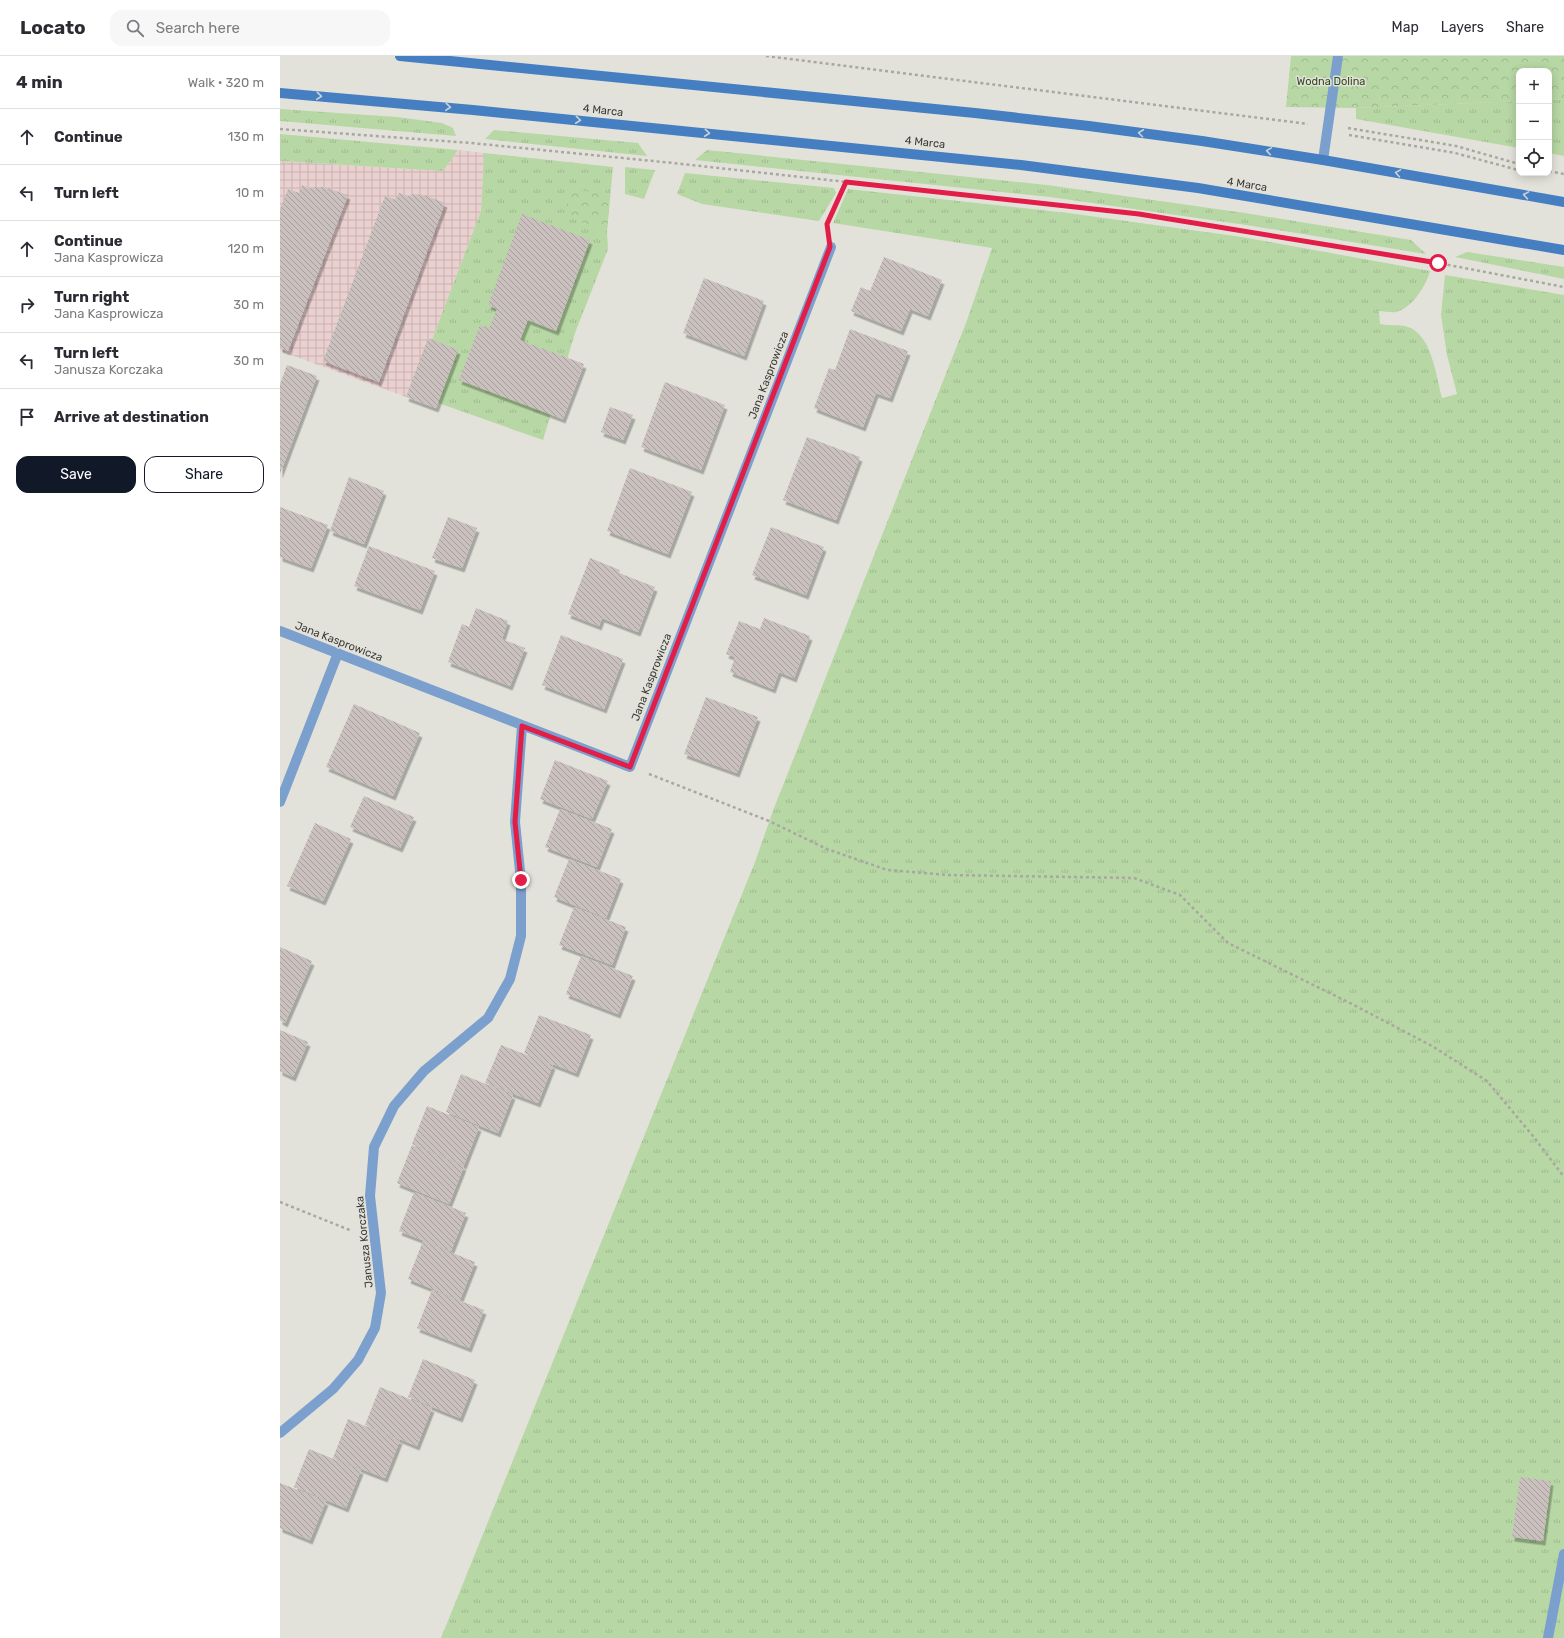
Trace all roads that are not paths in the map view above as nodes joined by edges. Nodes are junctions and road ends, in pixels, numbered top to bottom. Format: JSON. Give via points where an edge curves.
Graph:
{"nodes":[{"id":1,"x":400,"y":56,"type":"edge"},
{"id":2,"x":1338,"y":56,"type":"edge"},
{"id":3,"x":280,"y":93,"type":"edge"},
{"id":4,"x":1323,"y":160,"type":"junction"},
{"id":5,"x":1564,"y":202,"type":"edge"},
{"id":6,"x":830,"y":247,"type":"road end"},
{"id":7,"x":1564,"y":250,"type":"edge"},
{"id":8,"x":280,"y":631,"type":"edge"},
{"id":9,"x":338,"y":653,"type":"junction"},
{"id":10,"x":522,"y":726,"type":"junction"},
{"id":11,"x":280,"y":802,"type":"edge"},
{"id":12,"x":280,"y":1433,"type":"edge"},
{"id":13,"x":1564,"y":1554,"type":"edge"},
{"id":14,"x":1548,"y":1638,"type":"edge"}],
"edges":[{"from":4,"to":1,"type":"main road","one_way":true,"via":[[1025,118]]},
{"from":2,"to":4,"type":"street"},
{"from":3,"to":7,"type":"main road","name":"4 Marca","one_way":true,"via":[[1021,165],[1206,189]]},
{"from":5,"to":4,"type":"main road","one_way":true},
{"from":6,"to":10,"type":"street","name":"Jana Kasprowicza","via":[[630,767]]},
{"from":8,"to":9,"type":"street","name":"Jana Kasprowicza"},
{"from":9,"to":10,"type":"street","name":"Jana Kasprowicza"},
{"from":9,"to":11,"type":"street"},
{"from":10,"to":12,"type":"street","name":"Janusza Korczaka","via":[[515,822],[521,880],[521,936],[510,979],[488,1018],[424,1071],[394,1106],[374,1148],[370,1196],[381,1293],[375,1328],[358,1360],[333,1389]]},
{"from":13,"to":14,"type":"street"}]}
